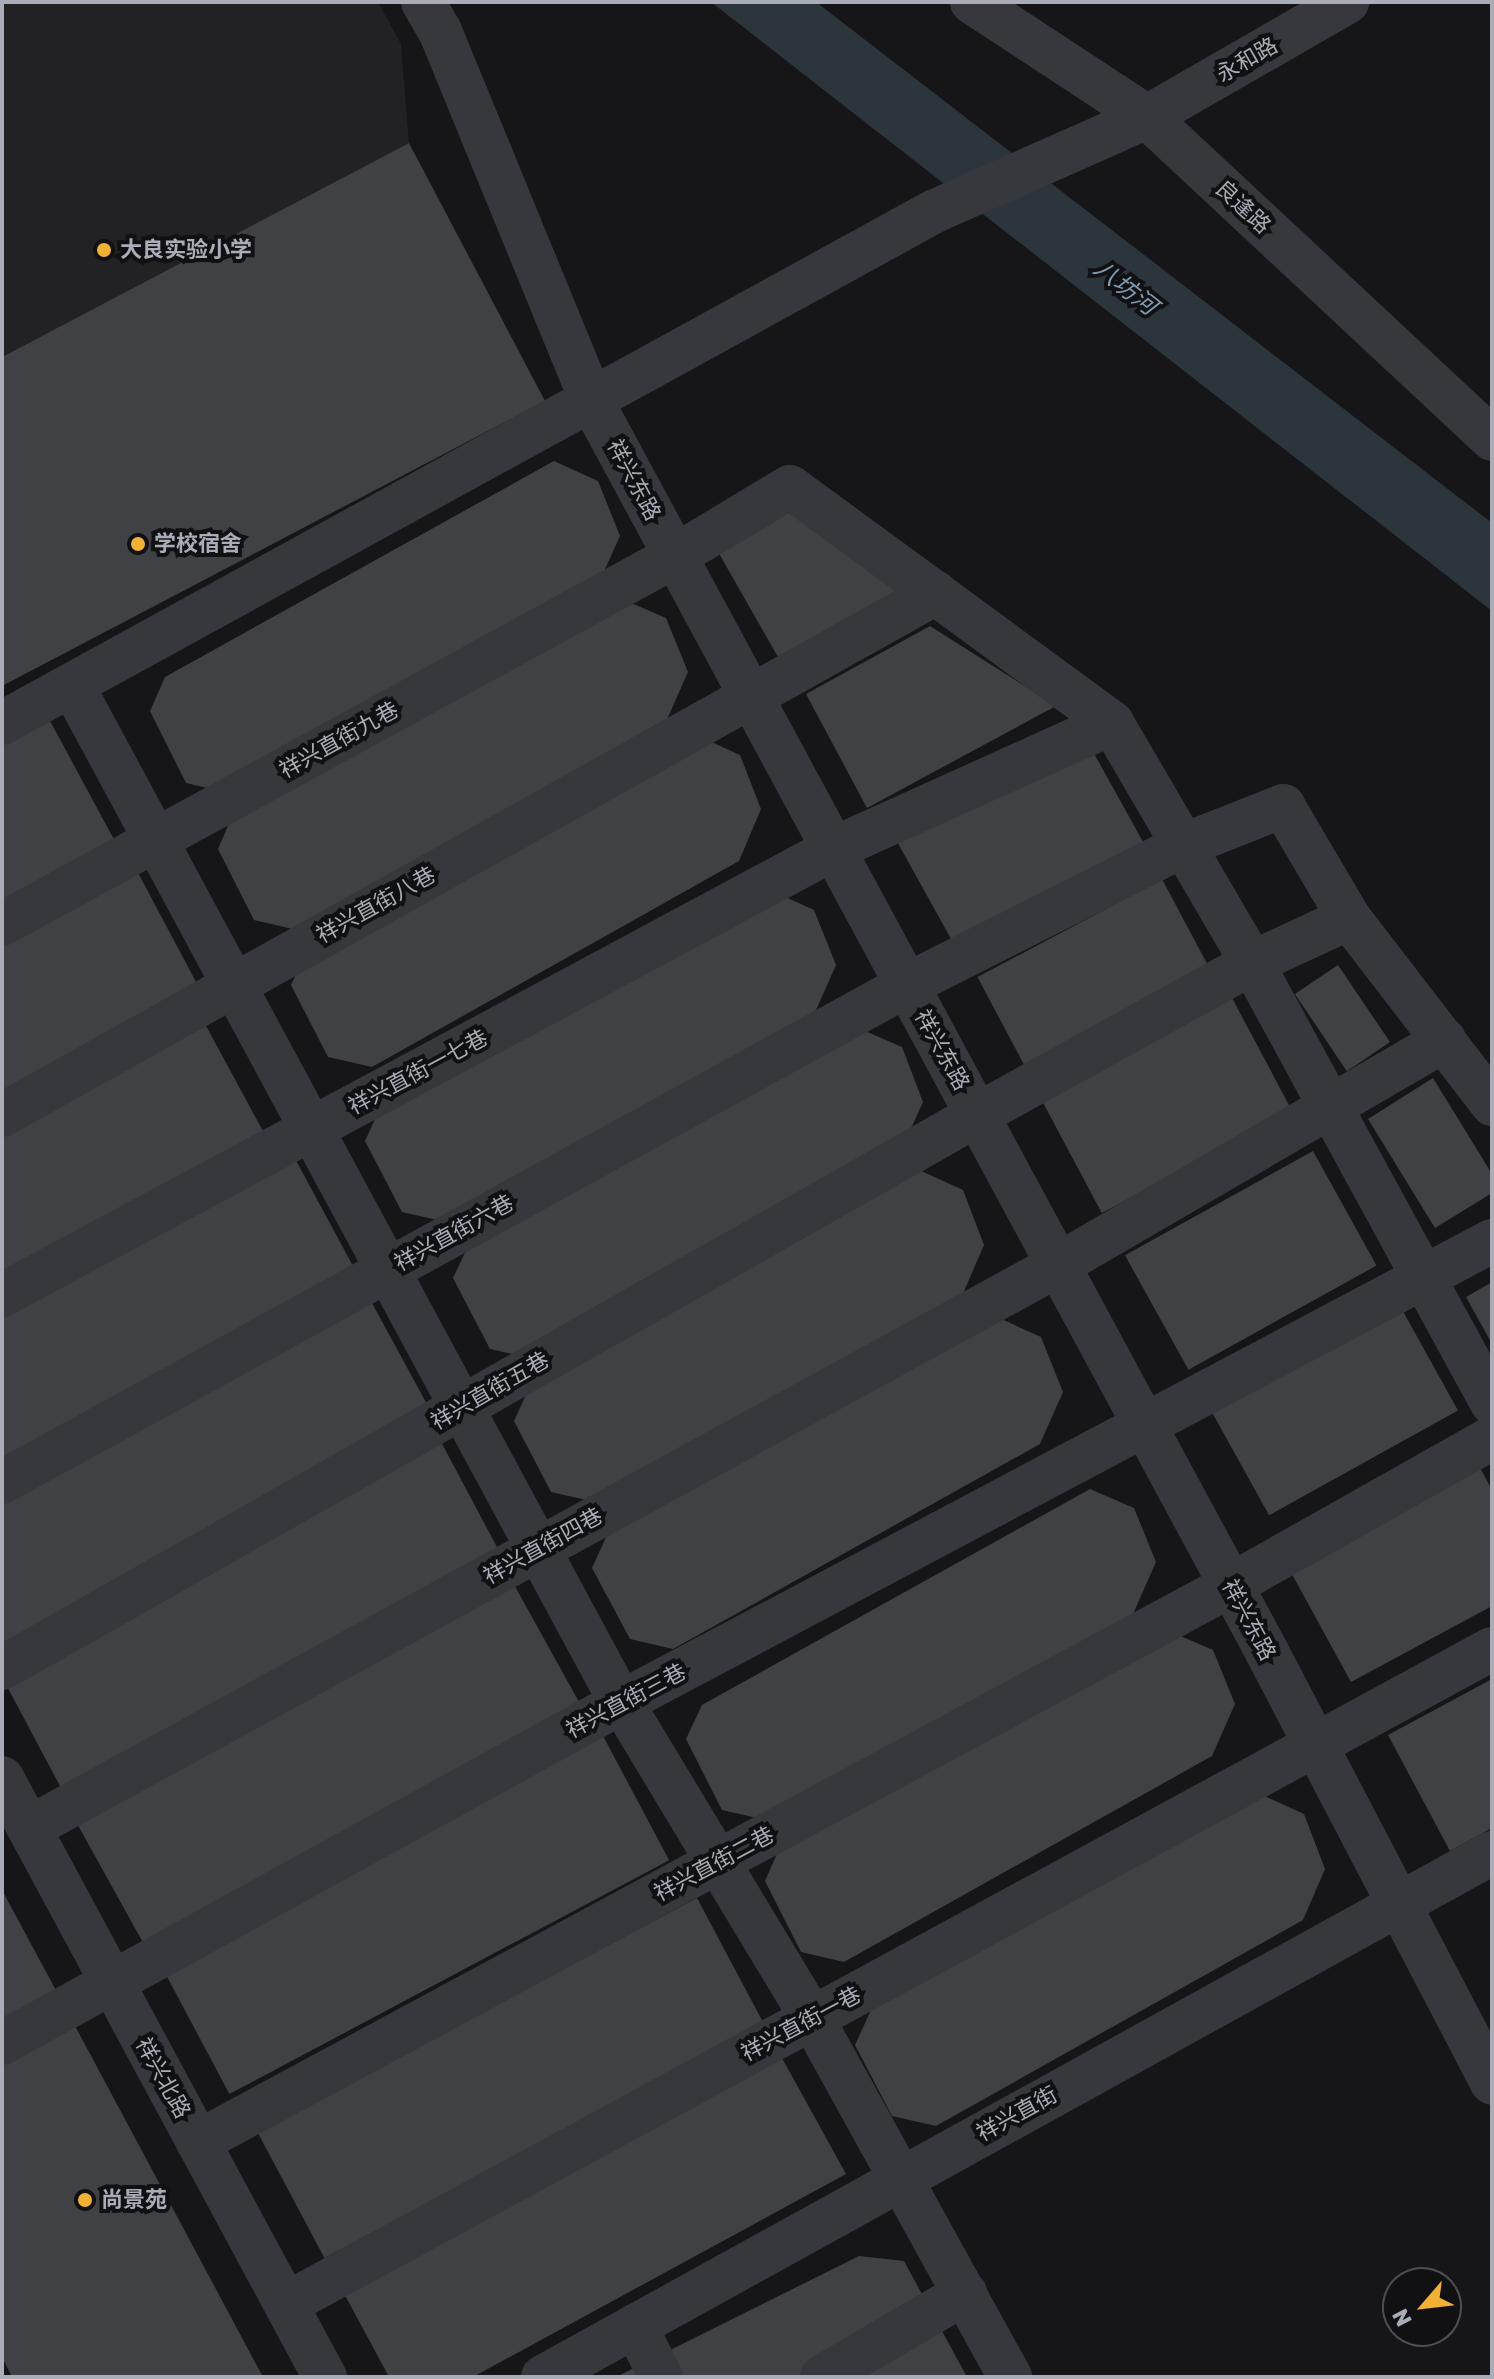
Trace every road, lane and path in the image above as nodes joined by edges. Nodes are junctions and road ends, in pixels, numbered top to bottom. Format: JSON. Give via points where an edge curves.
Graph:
{"nodes":[{"id":1,"x":423,"y":2,"type":"edge"},
{"id":2,"x":972,"y":2,"type":"edge"},
{"id":3,"x":1347,"y":2,"type":"edge"},
{"id":4,"x":1147,"y":117,"type":"junction"},
{"id":5,"x":591,"y":400,"type":"junction"},
{"id":6,"x":1492,"y":439,"type":"edge"},
{"id":7,"x":675,"y":556,"type":"junction"},
{"id":8,"x":936,"y":593,"type":"junction"},
{"id":9,"x":72,"y":685,"type":"junction"},
{"id":10,"x":750,"y":694,"type":"junction"},
{"id":11,"x":2,"y":723,"type":"edge"},
{"id":12,"x":1112,"y":723,"type":"junction"},
{"id":13,"x":155,"y":841,"type":"junction"},
{"id":14,"x":1182,"y":846,"type":"junction"},
{"id":15,"x":833,"y":849,"type":"junction"},
{"id":16,"x":1349,"y":918,"type":"junction"},
{"id":17,"x":2,"y":924,"type":"edge"},
{"id":18,"x":1252,"y":963,"type":"junction"},
{"id":19,"x":233,"y":985,"type":"junction"},
{"id":20,"x":907,"y":985,"type":"junction"},
{"id":21,"x":1444,"y":1040,"type":"junction"},
{"id":22,"x":1492,"y":1104,"type":"edge"},
{"id":23,"x":1331,"y":1107,"type":"junction"},
{"id":24,"x":2,"y":1115,"type":"edge"},
{"id":25,"x":977,"y":1115,"type":"junction"},
{"id":26,"x":311,"y":1129,"type":"junction"},
{"id":27,"x":1492,"y":1241,"type":"edge"},
{"id":28,"x":1058,"y":1265,"type":"junction"},
{"id":29,"x":387,"y":1270,"type":"junction"},
{"id":30,"x":1422,"y":1276,"type":"junction"},
{"id":31,"x":2,"y":1295,"type":"edge"},
{"id":32,"x":1492,"y":1403,"type":"edge"},
{"id":33,"x":462,"y":1407,"type":"junction"},
{"id":34,"x":1146,"y":1427,"type":"junction"},
{"id":35,"x":1492,"y":1438,"type":"edge"},
{"id":36,"x":2,"y":1482,"type":"edge"},
{"id":37,"x":539,"y":1549,"type":"junction"},
{"id":38,"x":1231,"y":1585,"type":"junction"},
{"id":39,"x":1492,"y":1649,"type":"edge"},
{"id":40,"x":2,"y":1668,"type":"edge"},
{"id":41,"x":622,"y":1702,"type":"junction"},
{"id":42,"x":1316,"y":1745,"type":"junction"},
{"id":43,"x":2,"y":1778,"type":"edge"},
{"id":44,"x":29,"y":1828,"type":"junction"},
{"id":45,"x":1492,"y":1853,"type":"edge"},
{"id":46,"x":718,"y":1861,"type":"junction"},
{"id":47,"x":1399,"y":1903,"type":"junction"},
{"id":48,"x":111,"y":1983,"type":"junction"},
{"id":49,"x":812,"y":2018,"type":"junction"},
{"id":50,"x":2,"y":2043,"type":"edge"},
{"id":51,"x":1492,"y":2083,"type":"edge"},
{"id":52,"x":198,"y":2142,"type":"junction"},
{"id":53,"x":902,"y":2177,"type":"junction"},
{"id":54,"x":965,"y":2293,"type":"junction"},
{"id":55,"x":286,"y":2304,"type":"junction"},
{"id":56,"x":635,"y":2326,"type":"junction"},
{"id":57,"x":325,"y":2377,"type":"edge"},
{"id":58,"x":543,"y":2377,"type":"edge"},
{"id":59,"x":661,"y":2377,"type":"edge"},
{"id":60,"x":822,"y":2377,"type":"edge"},
{"id":61,"x":1010,"y":2377,"type":"edge"}],
"edges":[{"from":1,"to":5,"type":"street","name":"祥兴东路","via":[[440,31]]},
{"from":2,"to":4,"type":"street","name":"良逢路"},
{"from":3,"to":4,"type":"street","name":"永和路"},
{"from":4,"to":5,"type":"street","name":"永和路","via":[[935,211]]},
{"from":4,"to":6,"type":"street","name":"良逢路"},
{"from":5,"to":7,"type":"street","name":"祥兴东路"},
{"from":5,"to":9,"type":"street","name":"永和路"},
{"from":7,"to":8,"type":"street","name":"祥兴直街九巷","via":[[790,487]]},
{"from":7,"to":10,"type":"street","name":"祥兴东路"},
{"from":7,"to":13,"type":"street","name":"祥兴直街九巷"},
{"from":8,"to":10,"type":"street","name":"祥兴直街八巷"},
{"from":8,"to":12,"type":"street"},
{"from":9,"to":11,"type":"street","name":"永和路"},
{"from":9,"to":13,"type":"street"},
{"from":10,"to":15,"type":"street","name":"祥兴东路"},
{"from":10,"to":19,"type":"street","name":"祥兴直街八巷"},
{"from":12,"to":14,"type":"street"},
{"from":12,"to":15,"type":"street","name":"祥兴直街一七巷"},
{"from":13,"to":17,"type":"street","name":"祥兴直街九巷"},
{"from":13,"to":19,"type":"street"},
{"from":14,"to":16,"type":"street","name":"祥兴直街六巷","via":[[1283,806]]},
{"from":14,"to":18,"type":"street"},
{"from":14,"to":20,"type":"street","name":"祥兴直街六巷"},
{"from":15,"to":20,"type":"street","name":"祥兴东路"},
{"from":15,"to":26,"type":"street","name":"祥兴直街一七巷"},
{"from":16,"to":18,"type":"street","name":"祥兴直街五巷"},
{"from":16,"to":21,"type":"street"},
{"from":18,"to":23,"type":"street"},
{"from":18,"to":25,"type":"street","name":"祥兴直街五巷"},
{"from":19,"to":24,"type":"street","name":"祥兴直街八巷"},
{"from":19,"to":26,"type":"street"},
{"from":20,"to":25,"type":"street","name":"祥兴东路"},
{"from":20,"to":29,"type":"street","name":"祥兴直街六巷"},
{"from":21,"to":22,"type":"street"},
{"from":21,"to":23,"type":"street","name":"祥兴直街四巷"},
{"from":23,"to":28,"type":"street","name":"祥兴直街四巷"},
{"from":23,"to":30,"type":"street"},
{"from":25,"to":28,"type":"street","name":"祥兴东路"},
{"from":25,"to":33,"type":"street","name":"祥兴直街五巷"},
{"from":26,"to":29,"type":"street"},
{"from":26,"to":31,"type":"street","name":"祥兴直街一七巷"},
{"from":27,"to":30,"type":"street","name":"祥兴直街三巷"},
{"from":28,"to":34,"type":"street","name":"祥兴东路"},
{"from":28,"to":37,"type":"street","name":"祥兴直街四巷"},
{"from":29,"to":33,"type":"street"},
{"from":29,"to":36,"type":"street","name":"祥兴直街六巷"},
{"from":30,"to":32,"type":"street"},
{"from":30,"to":34,"type":"street","name":"祥兴直街三巷"},
{"from":33,"to":37,"type":"street"},
{"from":33,"to":40,"type":"street","name":"祥兴直街五巷"},
{"from":34,"to":38,"type":"street","name":"祥兴东路"},
{"from":34,"to":41,"type":"street","name":"祥兴直街三巷"},
{"from":35,"to":38,"type":"street","name":"祥兴直街二巷"},
{"from":37,"to":41,"type":"street"},
{"from":37,"to":44,"type":"street","name":"祥兴直街四巷"},
{"from":38,"to":42,"type":"street","name":"祥兴东路"},
{"from":38,"to":46,"type":"street","name":"祥兴直街二巷"},
{"from":39,"to":42,"type":"street","name":"祥兴直街一巷"},
{"from":41,"to":46,"type":"street"},
{"from":41,"to":48,"type":"street","name":"祥兴直街三巷"},
{"from":42,"to":47,"type":"street","name":"祥兴东路"},
{"from":42,"to":49,"type":"street","name":"祥兴直街一巷"},
{"from":43,"to":44,"type":"street","name":"祥兴北路"},
{"from":44,"to":48,"type":"street","name":"祥兴北路"},
{"from":45,"to":47,"type":"street","name":"祥兴直街"},
{"from":46,"to":49,"type":"street"},
{"from":46,"to":52,"type":"street","name":"祥兴直街二巷"},
{"from":47,"to":51,"type":"street","name":"祥兴东路"},
{"from":47,"to":53,"type":"street","name":"祥兴直街"},
{"from":48,"to":50,"type":"street","name":"祥兴直街三巷"},
{"from":48,"to":52,"type":"street","name":"祥兴北路"},
{"from":49,"to":53,"type":"street"},
{"from":49,"to":55,"type":"street","name":"祥兴直街一巷"},
{"from":52,"to":55,"type":"street","name":"祥兴北路"},
{"from":53,"to":54,"type":"street"},
{"from":53,"to":56,"type":"street","name":"祥兴直街"},
{"from":54,"to":60,"type":"street"},
{"from":54,"to":61,"type":"street"},
{"from":55,"to":57,"type":"street","name":"祥兴北路"},
{"from":56,"to":58,"type":"street","name":"祥兴直街"},
{"from":56,"to":59,"type":"street"}]}
